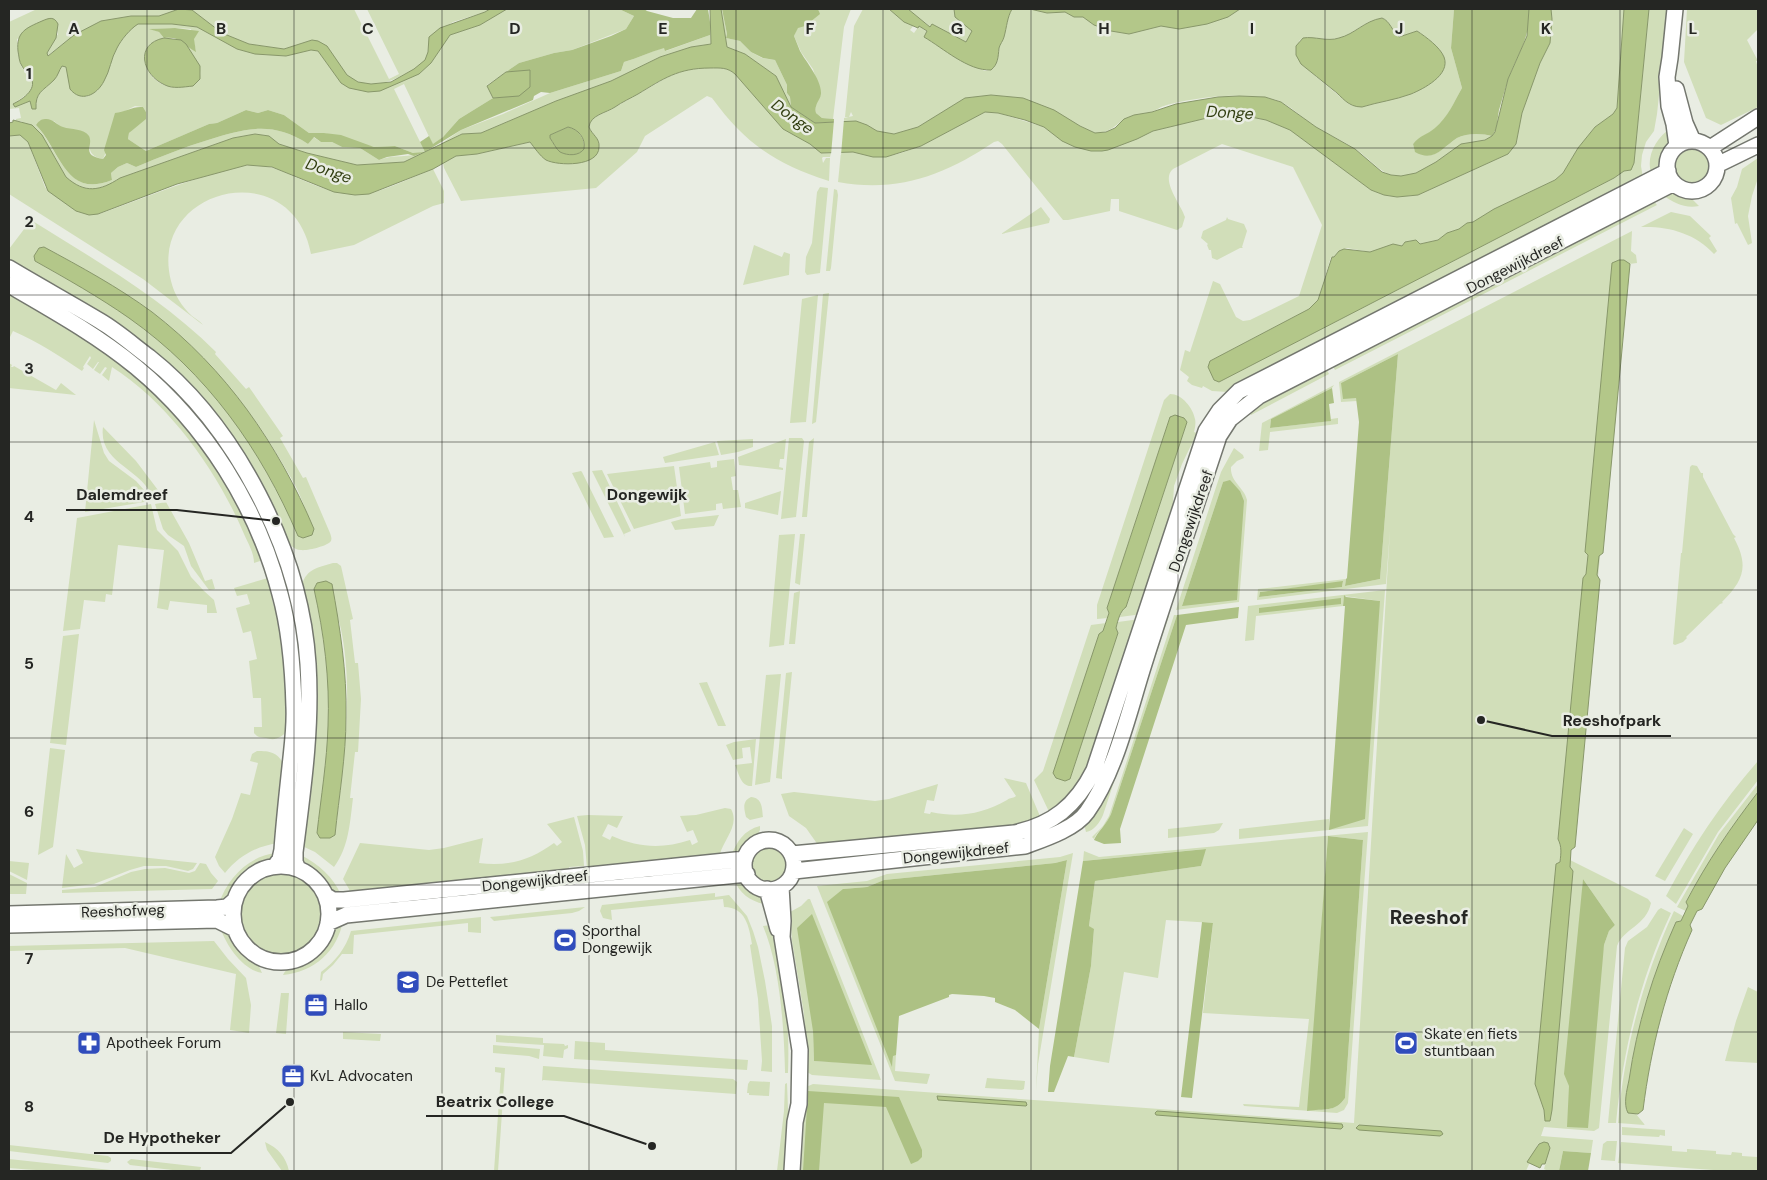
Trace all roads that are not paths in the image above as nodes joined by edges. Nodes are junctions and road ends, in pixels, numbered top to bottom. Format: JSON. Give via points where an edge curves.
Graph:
{"nodes":[{"id":1,"x":1675,"y":9,"type":"edge"},
{"id":2,"x":1670,"y":58,"type":"junction"},
{"id":3,"x":1758,"y":118,"type":"edge"},
{"id":4,"x":1692,"y":141,"type":"junction"},
{"id":5,"x":1758,"y":145,"type":"edge"},
{"id":6,"x":1677,"y":146,"type":"junction"},
{"id":7,"x":1710,"y":148,"type":"junction"},
{"id":8,"x":1717,"y":165,"type":"junction"},
{"id":9,"x":1671,"y":177,"type":"junction"},
{"id":10,"x":9,"y":268,"type":"edge"},
{"id":11,"x":9,"y":285,"type":"edge"},
{"id":12,"x":792,"y":854,"type":"junction"},
{"id":13,"x":745,"y":859,"type":"junction"},
{"id":14,"x":275,"y":866,"type":"junction"},
{"id":15,"x":298,"y":869,"type":"junction"},
{"id":16,"x":794,"y":871,"type":"junction"},
{"id":17,"x":747,"y":874,"type":"junction"},
{"id":18,"x":774,"y":888,"type":"junction"},
{"id":19,"x":325,"y":895,"type":"junction"},
{"id":20,"x":235,"y":900,"type":"junction"},
{"id":21,"x":9,"y":914,"type":"edge"},
{"id":22,"x":328,"y":923,"type":"junction"},
{"id":23,"x":9,"y":925,"type":"edge"},
{"id":24,"x":236,"y":928,"type":"junction"},
{"id":25,"x":792,"y":1171,"type":"edge"}],
"edges":[{"from":1,"to":2,"type":"street"},
{"from":2,"to":4,"type":"street","via":[[1680,106]]},
{"from":2,"to":6,"type":"street","via":[[1666,77]]},
{"from":3,"to":7,"type":"street"},
{"from":4,"to":6,"type":"street"},
{"from":4,"to":7,"type":"street"},
{"from":5,"to":8,"type":"street"},
{"from":6,"to":9,"type":"street","via":[[1669,157]]},
{"from":7,"to":8,"type":"street"},
{"from":8,"to":9,"type":"street","via":[[1714,178],[1701,189],[1684,189]]},
{"from":9,"to":12,"type":"street","name":"Dongewijkdreef","via":[[1240,391],[1220,410],[1206,431],[1094,770],[1086,786],[1061,813],[1034,828],[1014,833]]},
{"from":9,"to":16,"type":"street","name":"Dongewijkdreef","via":[[1259,396],[1230,419],[1216,446],[1108,778],[1086,814],[1060,832],[1025,846]]},
{"from":10,"to":15,"type":"street","via":[[101,322],[168,373],[221,433],[251,479],[288,566],[301,616],[308,662],[308,750],[295,852]]},
{"from":11,"to":14,"type":"street","via":[[136,366],[210,446],[246,505],[274,572],[292,663],[292,749],[282,850]]},
{"from":12,"to":13,"type":"street","via":[[785,845],[765,840],[754,845]]},
{"from":12,"to":16,"type":"street"},
{"from":13,"to":17,"type":"street"},
{"from":13,"to":19,"type":"street","name":"Dongewijkdreef","via":[[344,900],[334,900]]},
{"from":14,"to":15,"type":"street"},
{"from":14,"to":20,"type":"street","via":[[250,878]]},
{"from":15,"to":19,"type":"street","via":[[314,879]]},
{"from":16,"to":18,"type":"street","via":[[786,883]]},
{"from":17,"to":18,"type":"street","via":[[755,885]]},
{"from":17,"to":22,"type":"street","name":"Dongewijkdreef","via":[[346,915]]},
{"from":18,"to":25,"type":"street","via":[[775,923],[782,937],[800,1050],[799,1104]]},
{"from":19,"to":22,"type":"street"},
{"from":20,"to":21,"type":"street","name":"Reeshofweg","via":[[226,907],[217,908]]},
{"from":20,"to":24,"type":"street"},
{"from":22,"to":24,"type":"street","via":[[323,938],[313,950],[285,962],[263,958],[249,950]]},
{"from":23,"to":24,"type":"street","name":"Reeshofweg","via":[[217,920]]}]}
